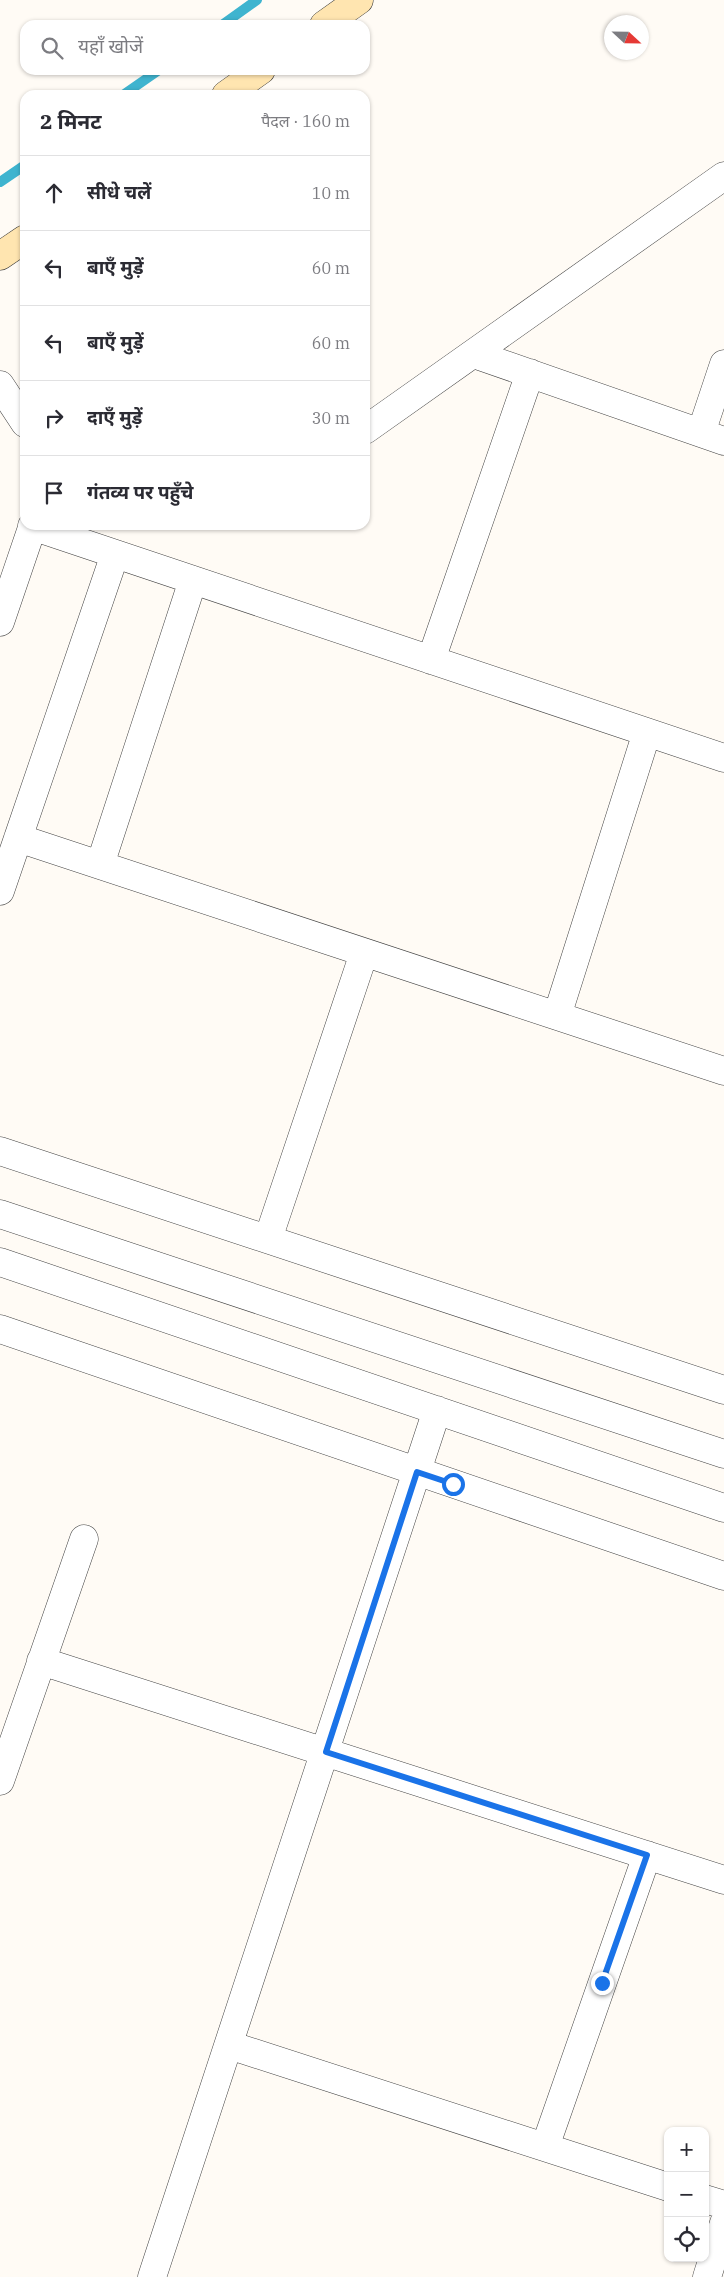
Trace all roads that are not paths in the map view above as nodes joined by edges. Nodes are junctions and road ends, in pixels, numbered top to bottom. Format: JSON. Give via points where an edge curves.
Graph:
{"nodes":[{"id":1,"x":359,"y":0,"type":"edge"},
{"id":2,"x":331,"y":20,"type":"edge"},
{"id":3,"x":254,"y":75,"type":"edge"},
{"id":4,"x":233,"y":90,"type":"edge"},
{"id":5,"x":724,"y":176,"type":"edge"},
{"id":6,"x":20,"y":242,"type":"edge"},
{"id":7,"x":0,"y":256,"type":"edge"},
{"id":8,"x":474,"y":354,"type":"junction"},
{"id":9,"x":724,"y":364,"type":"edge"},
{"id":10,"x":530,"y":373,"type":"junction"},
{"id":11,"x":0,"y":385,"type":"edge"},
{"id":12,"x":20,"y":415,"type":"edge"},
{"id":13,"x":370,"y":427,"type":"edge"},
{"id":14,"x":713,"y":437,"type":"edge"},
{"id":15,"x":31,"y":530,"type":"edge"},
{"id":16,"x":47,"y":530,"type":"edge"},
{"id":17,"x":116,"y":554,"type":"junction"},
{"id":18,"x":193,"y":580,"type":"junction"},
{"id":19,"x":0,"y":622,"type":"edge"},
{"id":20,"x":432,"y":660,"type":"junction"},
{"id":21,"x":647,"y":732,"type":"junction"},
{"id":22,"x":724,"y":758,"type":"edge"},
{"id":23,"x":18,"y":838,"type":"junction"},
{"id":24,"x":100,"y":865,"type":"junction"},
{"id":25,"x":0,"y":892,"type":"edge"},
{"id":26,"x":364,"y":953,"type":"junction"},
{"id":27,"x":556,"y":1016,"type":"junction"},
{"id":28,"x":724,"y":1071,"type":"edge"},
{"id":29,"x":0,"y":1151,"type":"edge"},
{"id":30,"x":0,"y":1214,"type":"edge"},
{"id":31,"x":268,"y":1240,"type":"junction"},
{"id":32,"x":0,"y":1262,"type":"edge"},
{"id":33,"x":0,"y":1329,"type":"edge"},
{"id":34,"x":724,"y":1390,"type":"edge"},
{"id":35,"x":437,"y":1410,"type":"junction"},
{"id":36,"x":724,"y":1454,"type":"edge"},
{"id":37,"x":417,"y":1472,"type":"junction"},
{"id":38,"x":724,"y":1508,"type":"edge"},
{"id":39,"x":84,"y":1539,"type":"dead end"},
{"id":40,"x":724,"y":1576,"type":"edge"},
{"id":41,"x":41,"y":1661,"type":"junction"},
{"id":42,"x":326,"y":1752,"type":"junction"},
{"id":43,"x":0,"y":1780,"type":"edge"},
{"id":44,"x":647,"y":1855,"type":"junction"},
{"id":45,"x":724,"y":1880,"type":"edge"},
{"id":46,"x":229,"y":2045,"type":"junction"},
{"id":47,"x":545,"y":2148,"type":"junction"},
{"id":48,"x":664,"y":2186,"type":"edge"},
{"id":49,"x":709,"y":2200,"type":"edge"},
{"id":50,"x":724,"y":2205,"type":"edge"},
{"id":51,"x":724,"y":2223,"type":"edge"},
{"id":52,"x":152,"y":2277,"type":"edge"},
{"id":53,"x":707,"y":2277,"type":"edge"}],
"edges":[{"from":1,"to":2,"type":"street"},
{"from":3,"to":4,"type":"street"},
{"from":5,"to":8,"type":"street"},
{"from":6,"to":7,"type":"street"},
{"from":8,"to":10,"type":"street"},
{"from":8,"to":13,"type":"street"},
{"from":9,"to":14,"type":"street"},
{"from":10,"to":14,"type":"street"},
{"from":10,"to":20,"type":"street"},
{"from":11,"to":12,"type":"street"},
{"from":15,"to":19,"type":"street"},
{"from":16,"to":17,"type":"street"},
{"from":17,"to":18,"type":"street"},
{"from":17,"to":23,"type":"street"},
{"from":18,"to":20,"type":"street"},
{"from":18,"to":24,"type":"street"},
{"from":20,"to":21,"type":"street"},
{"from":21,"to":22,"type":"street"},
{"from":21,"to":27,"type":"street"},
{"from":23,"to":24,"type":"street"},
{"from":23,"to":25,"type":"street"},
{"from":24,"to":26,"type":"street"},
{"from":26,"to":27,"type":"street"},
{"from":26,"to":31,"type":"street"},
{"from":27,"to":28,"type":"street"},
{"from":29,"to":31,"type":"street"},
{"from":30,"to":36,"type":"street"},
{"from":31,"to":34,"type":"street"},
{"from":32,"to":35,"type":"street"},
{"from":33,"to":37,"type":"street"},
{"from":35,"to":37,"type":"street"},
{"from":35,"to":38,"type":"street"},
{"from":37,"to":40,"type":"street"},
{"from":37,"to":42,"type":"street"},
{"from":39,"to":41,"type":"street"},
{"from":41,"to":42,"type":"street"},
{"from":41,"to":43,"type":"street"},
{"from":42,"to":44,"type":"street"},
{"from":42,"to":46,"type":"street"},
{"from":44,"to":45,"type":"street"},
{"from":44,"to":47,"type":"street"},
{"from":46,"to":47,"type":"street"},
{"from":46,"to":52,"type":"street"},
{"from":47,"to":48,"type":"street"},
{"from":49,"to":50,"type":"street"},
{"from":51,"to":53,"type":"street"}]}
